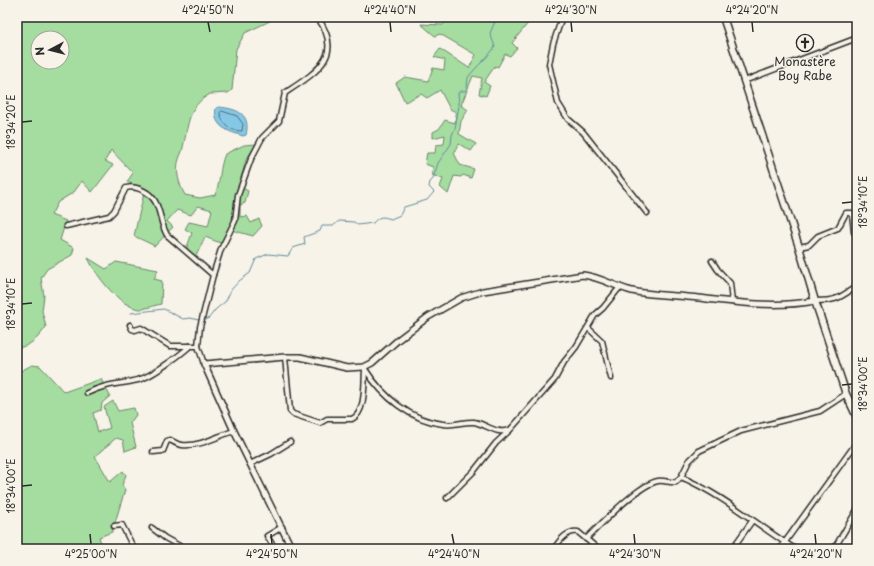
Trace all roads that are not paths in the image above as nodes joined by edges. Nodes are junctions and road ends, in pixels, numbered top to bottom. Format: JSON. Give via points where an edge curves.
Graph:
{"nodes":[{"id":1,"x":317,"y":17,"type":"edge"},
{"id":2,"x":562,"y":17,"type":"edge"},
{"id":3,"x":723,"y":17,"type":"edge"},
{"id":4,"x":857,"y":38,"type":"edge"},
{"id":5,"x":744,"y":81,"type":"junction"},
{"id":6,"x":647,"y":213,"type":"dead end"},
{"id":7,"x":66,"y":226,"type":"dead end"},
{"id":8,"x":854,"y":232,"type":"dead end"},
{"id":9,"x":799,"y":248,"type":"junction"},
{"id":10,"x":712,"y":260,"type":"dead end"},
{"id":11,"x":213,"y":276,"type":"junction"},
{"id":12,"x":857,"y":286,"type":"edge"},
{"id":13,"x":620,"y":288,"type":"junction"},
{"id":14,"x":815,"y":301,"type":"junction"},
{"id":15,"x":732,"y":302,"type":"junction"},
{"id":16,"x":130,"y":325,"type":"dead end"},
{"id":17,"x":588,"y":328,"type":"junction"},
{"id":18,"x":190,"y":346,"type":"junction"},
{"id":19,"x":198,"y":346,"type":"junction"},
{"id":20,"x":285,"y":357,"type":"junction"},
{"id":21,"x":204,"y":364,"type":"junction"},
{"id":22,"x":364,"y":368,"type":"junction"},
{"id":23,"x":611,"y":378,"type":"dead end"},
{"id":24,"x":87,"y":393,"type":"dead end"},
{"id":25,"x":846,"y":394,"type":"junction"},
{"id":26,"x":857,"y":417,"type":"edge"},
{"id":27,"x":510,"y":430,"type":"junction"},
{"id":28,"x":234,"y":431,"type":"junction"},
{"id":29,"x":290,"y":442,"type":"dead end"},
{"id":30,"x":857,"y":442,"type":"edge"},
{"id":31,"x":153,"y":452,"type":"dead end"},
{"id":32,"x":250,"y":464,"type":"junction"},
{"id":33,"x":681,"y":477,"type":"junction"},
{"id":34,"x":447,"y":498,"type":"dead end"},
{"id":35,"x":857,"y":510,"type":"edge"},
{"id":36,"x":752,"y":521,"type":"junction"},
{"id":37,"x":114,"y":526,"type":"dead end"},
{"id":38,"x":282,"y":526,"type":"junction"},
{"id":39,"x":152,"y":528,"type":"dead end"},
{"id":40,"x":586,"y":539,"type":"junction"},
{"id":41,"x":784,"y":542,"type":"junction"},
{"id":42,"x":134,"y":549,"type":"edge"},
{"id":43,"x":185,"y":549,"type":"edge"},
{"id":44,"x":275,"y":549,"type":"edge"},
{"id":45,"x":292,"y":549,"type":"edge"},
{"id":46,"x":554,"y":549,"type":"edge"},
{"id":47,"x":598,"y":549,"type":"edge"},
{"id":48,"x":732,"y":549,"type":"edge"},
{"id":49,"x":780,"y":549,"type":"edge"},
{"id":50,"x":795,"y":549,"type":"edge"},
{"id":51,"x":834,"y":549,"type":"edge"}],
"edges":[{"from":1,"to":11,"type":"street","via":[[326,28],[329,41],[328,56],[310,76],[285,93],[279,121],[257,145],[238,195],[235,221],[221,249]]},
{"from":2,"to":6,"type":"street","via":[[549,64],[558,103],[568,119],[583,132]]},
{"from":3,"to":5,"type":"main road"},
{"from":4,"to":5,"type":"street"},
{"from":5,"to":9,"type":"main road"},
{"from":7,"to":11,"type":"street","via":[[109,216],[126,188],[137,187],[156,200],[167,235]]},
{"from":8,"to":9,"type":"street","via":[[852,212],[846,213],[838,228],[818,236],[809,245]]},
{"from":9,"to":14,"type":"main road"},
{"from":10,"to":15,"type":"street","via":[[730,283]]},
{"from":11,"to":19,"type":"street","via":[[200,327]]},
{"from":12,"to":14,"type":"street","via":[[837,299]]},
{"from":13,"to":15,"type":"street","via":[[655,295]]},
{"from":13,"to":17,"type":"street","via":[[595,315]]},
{"from":13,"to":22,"type":"street","via":[[600,278],[583,275],[469,294],[428,317],[398,338]]},
{"from":14,"to":15,"type":"street","via":[[791,306]]},
{"from":14,"to":25,"type":"main road"},
{"from":16,"to":18,"type":"street","via":[[132,329],[141,328],[170,346]]},
{"from":17,"to":23,"type":"street","via":[[604,344]]},
{"from":17,"to":27,"type":"street","via":[[555,379]]},
{"from":18,"to":19,"type":"street"},
{"from":18,"to":24,"type":"street","via":[[140,380],[111,384]]},
{"from":19,"to":21,"type":"street"},
{"from":20,"to":21,"type":"street"},
{"from":20,"to":22,"type":"street","via":[[347,368]]},
{"from":20,"to":22,"type":"street","via":[[290,411],[320,422],[327,419],[355,418],[361,409]]},
{"from":21,"to":28,"type":"street"},
{"from":22,"to":27,"type":"street","via":[[390,400],[422,420],[453,425],[475,422],[498,431]]},
{"from":25,"to":26,"type":"main road"},
{"from":25,"to":33,"type":"street","via":[[820,411],[741,431],[699,451],[689,461]]},
{"from":27,"to":34,"type":"street"},
{"from":28,"to":31,"type":"street","via":[[204,442],[180,446],[170,440],[163,450]]},
{"from":28,"to":32,"type":"street"},
{"from":29,"to":32,"type":"street"},
{"from":30,"to":41,"type":"street"},
{"from":32,"to":38,"type":"street"},
{"from":33,"to":36,"type":"street","via":[[700,485]]},
{"from":33,"to":40,"type":"street","via":[[671,483],[658,481],[638,492]]},
{"from":35,"to":51,"type":"street"},
{"from":36,"to":41,"type":"street"},
{"from":36,"to":48,"type":"street"},
{"from":37,"to":42,"type":"street","via":[[122,525]]},
{"from":38,"to":44,"type":"street","via":[[267,536]]},
{"from":38,"to":45,"type":"street"},
{"from":39,"to":43,"type":"street"},
{"from":40,"to":46,"type":"street","via":[[578,532],[574,532],[560,539]]},
{"from":40,"to":47,"type":"street"},
{"from":41,"to":49,"type":"street"},
{"from":41,"to":50,"type":"street"}]}
